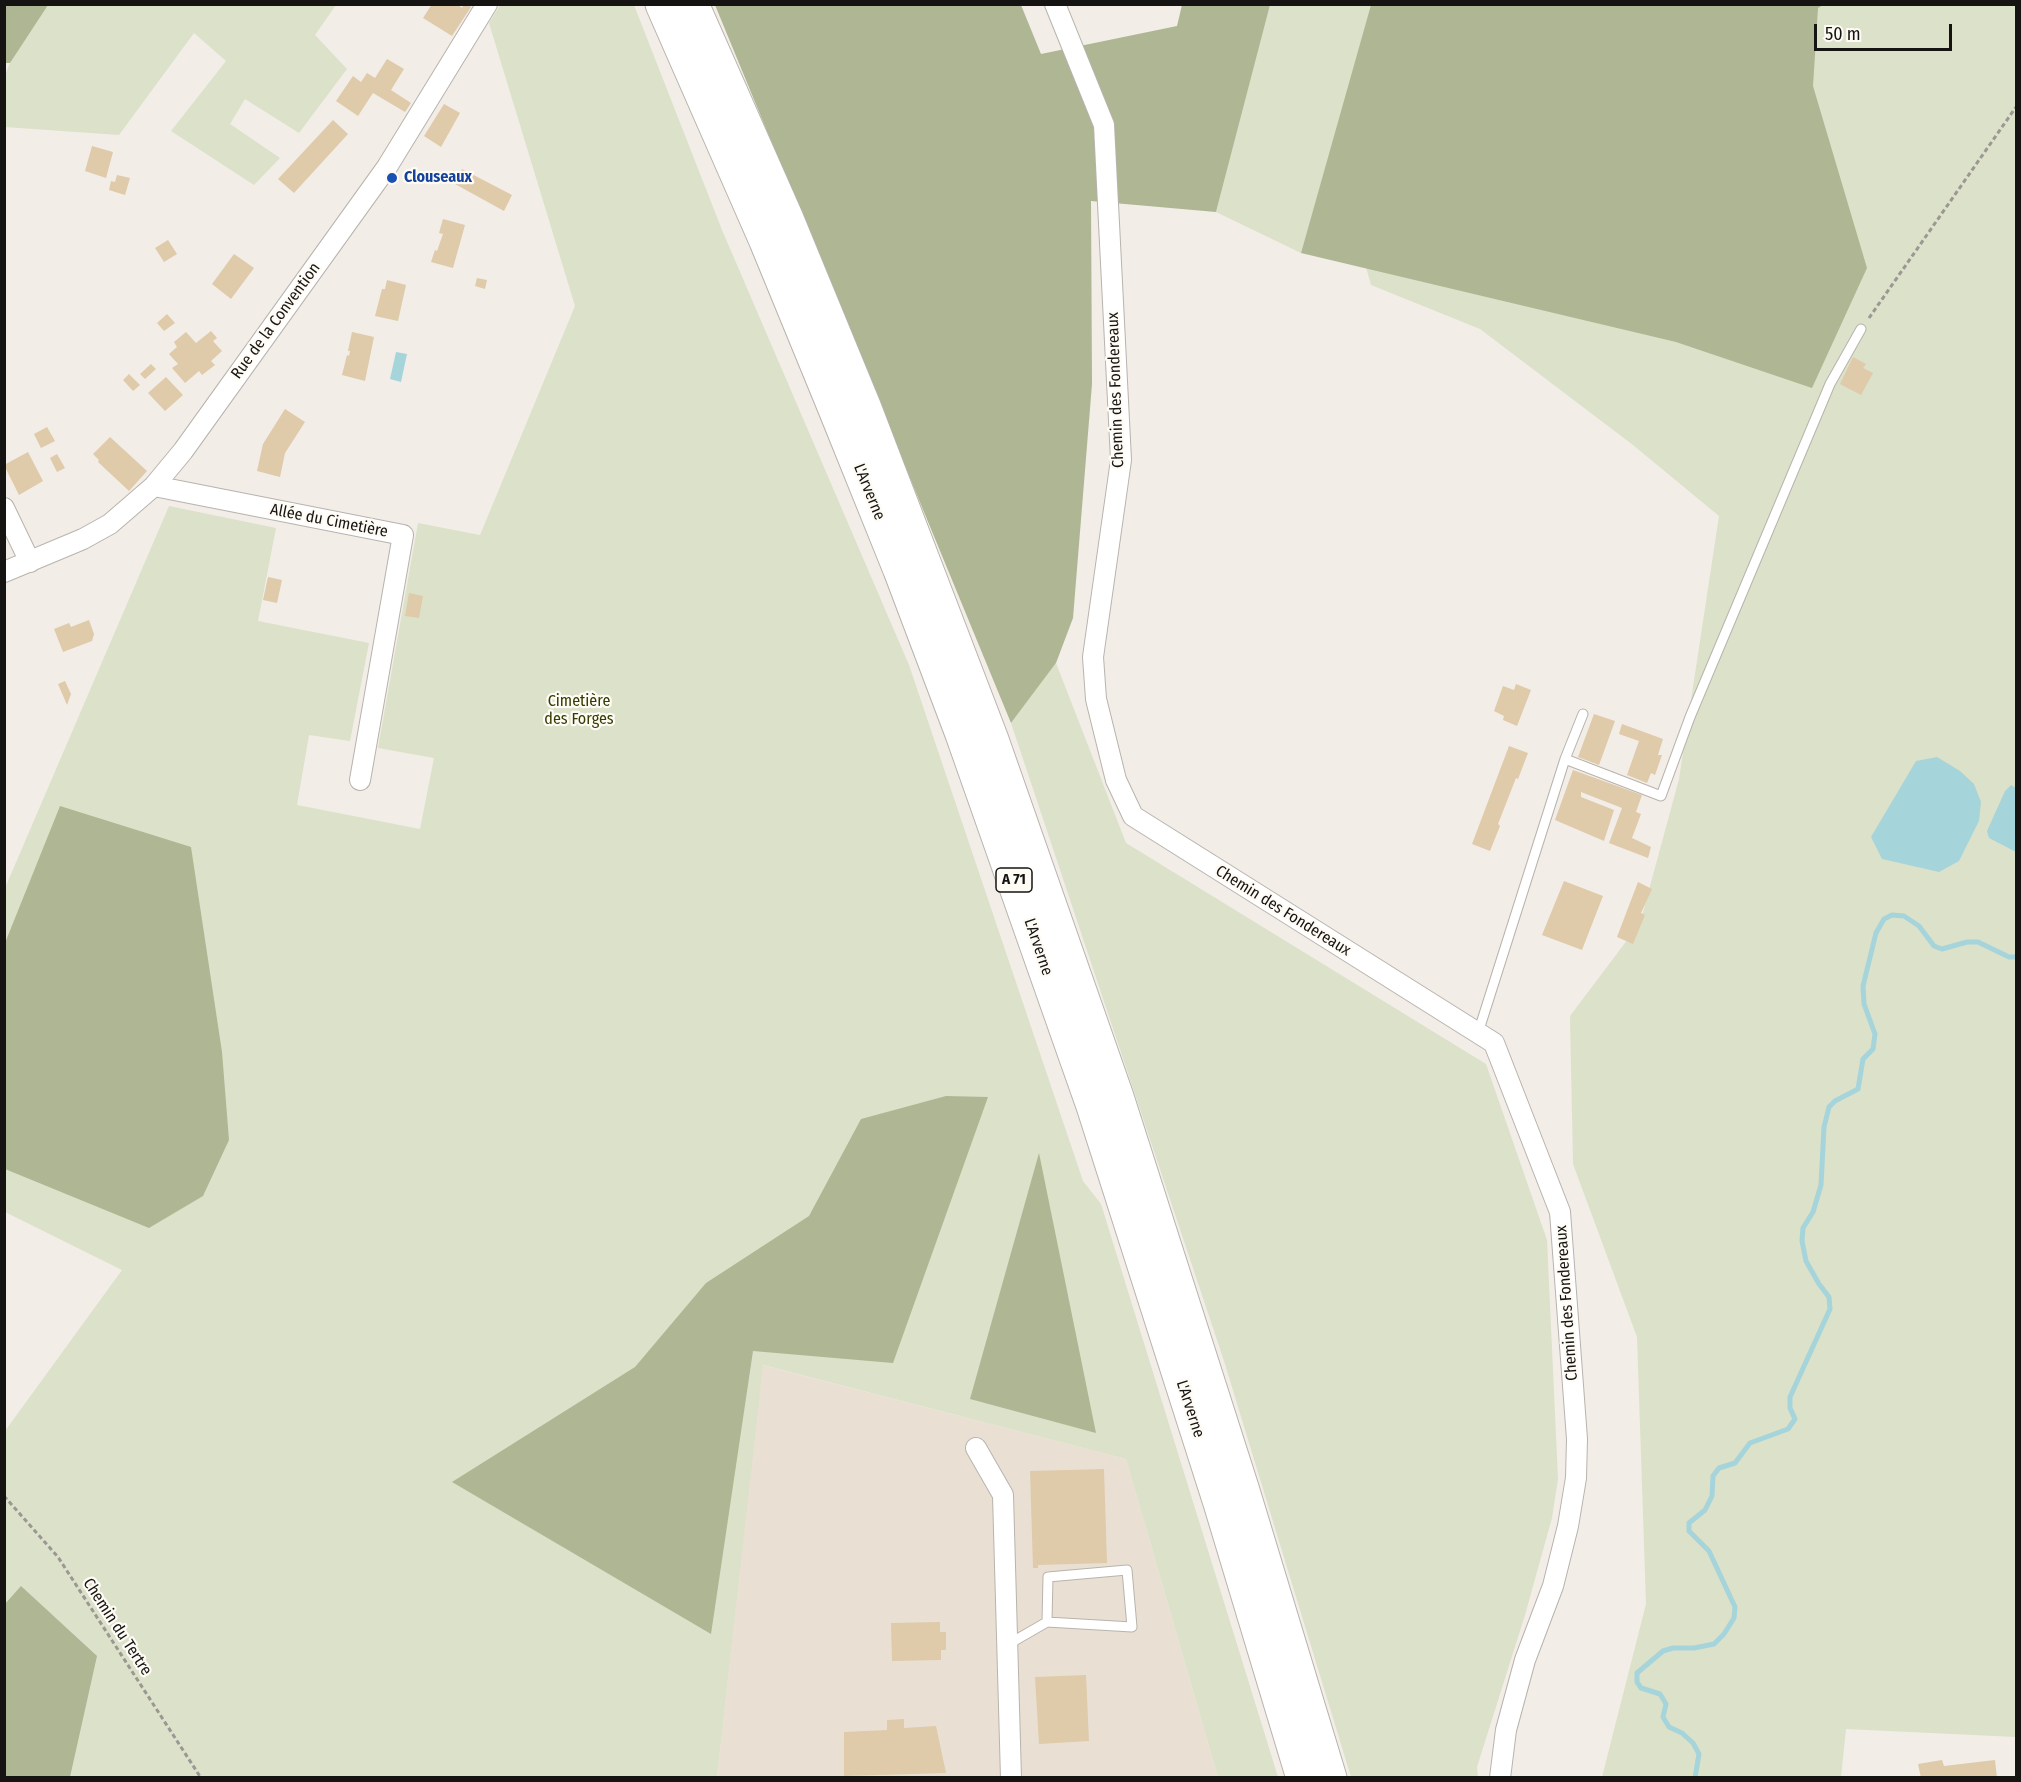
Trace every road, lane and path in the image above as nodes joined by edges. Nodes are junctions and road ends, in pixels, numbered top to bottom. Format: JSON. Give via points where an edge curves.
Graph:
{"nodes":[{"id":1,"x":487,"y":4,"type":"edge"},
{"id":2,"x":662,"y":4,"type":"edge"},
{"id":3,"x":692,"y":4,"type":"edge"},
{"id":4,"x":1054,"y":4,"type":"edge"},
{"id":5,"x":2016,"y":107,"type":"edge"},
{"id":6,"x":1861,"y":329,"type":"joint"},
{"id":7,"x":154,"y":486,"type":"junction"},
{"id":8,"x":4,"y":508,"type":"edge"},
{"id":9,"x":30,"y":562,"type":"junction"},
{"id":10,"x":4,"y":572,"type":"edge"},
{"id":11,"x":1583,"y":714,"type":"dead end"},
{"id":12,"x":1565,"y":759,"type":"junction"},
{"id":13,"x":360,"y":780,"type":"dead end"},
{"id":14,"x":1478,"y":1034,"type":"junction"},
{"id":15,"x":976,"y":1448,"type":"dead end"},
{"id":16,"x":4,"y":1496,"type":"edge"},
{"id":17,"x":1047,"y":1622,"type":"junction"},
{"id":18,"x":1007,"y":1645,"type":"junction"},
{"id":19,"x":201,"y":1778,"type":"edge"},
{"id":20,"x":1011,"y":1778,"type":"edge"},
{"id":21,"x":1303,"y":1778,"type":"edge"},
{"id":22,"x":1330,"y":1778,"type":"edge"},
{"id":23,"x":1500,"y":1778,"type":"edge"}],
"edges":[{"from":1,"to":7,"type":"street","name":"Rue de la Convention","via":[[387,167]]},
{"from":2,"to":21,"type":"highway","name":"L'Arverne","number":"A 71","via":[[835,409],[966,745],[1093,1106]]},
{"from":3,"to":22,"type":"highway","name":"L'Arverne","number":"A 71","via":[[864,406],[992,740],[1120,1108],[1244,1491]]},
{"from":4,"to":14,"type":"street","name":"Chemin des Fondereaux","via":[[1104,125],[1121,460],[1093,657],[1096,699],[1116,780],[1133,816]]},
{"from":5,"to":6,"type":"path"},
{"from":6,"to":12,"type":"lane","via":[[1830,384],[1690,717],[1661,796]]},
{"from":7,"to":9,"type":"street","name":"Rue de la Convention","via":[[110,524]]},
{"from":7,"to":13,"type":"street","name":"Allée du Cimetière","via":[[403,536]]},
{"from":8,"to":9,"type":"street"},
{"from":9,"to":10,"type":"street","name":"Rue de la Convention"},
{"from":11,"to":12,"type":"lane"},
{"from":12,"to":14,"type":"lane"},
{"from":14,"to":23,"type":"street","name":"Chemin des Fondereaux","via":[[1494,1044],[1560,1212],[1577,1439],[1576,1478],[1568,1526],[1553,1586],[1508,1720]]},
{"from":15,"to":18,"type":"street","via":[[1003,1495]]},
{"from":16,"to":19,"type":"path","name":"Chemin du Tertre","via":[[58,1557]]},
{"from":17,"to":17,"type":"lane","via":[[1132,1627],[1127,1570],[1048,1577]]},
{"from":17,"to":18,"type":"lane"},
{"from":18,"to":20,"type":"street"}]}
